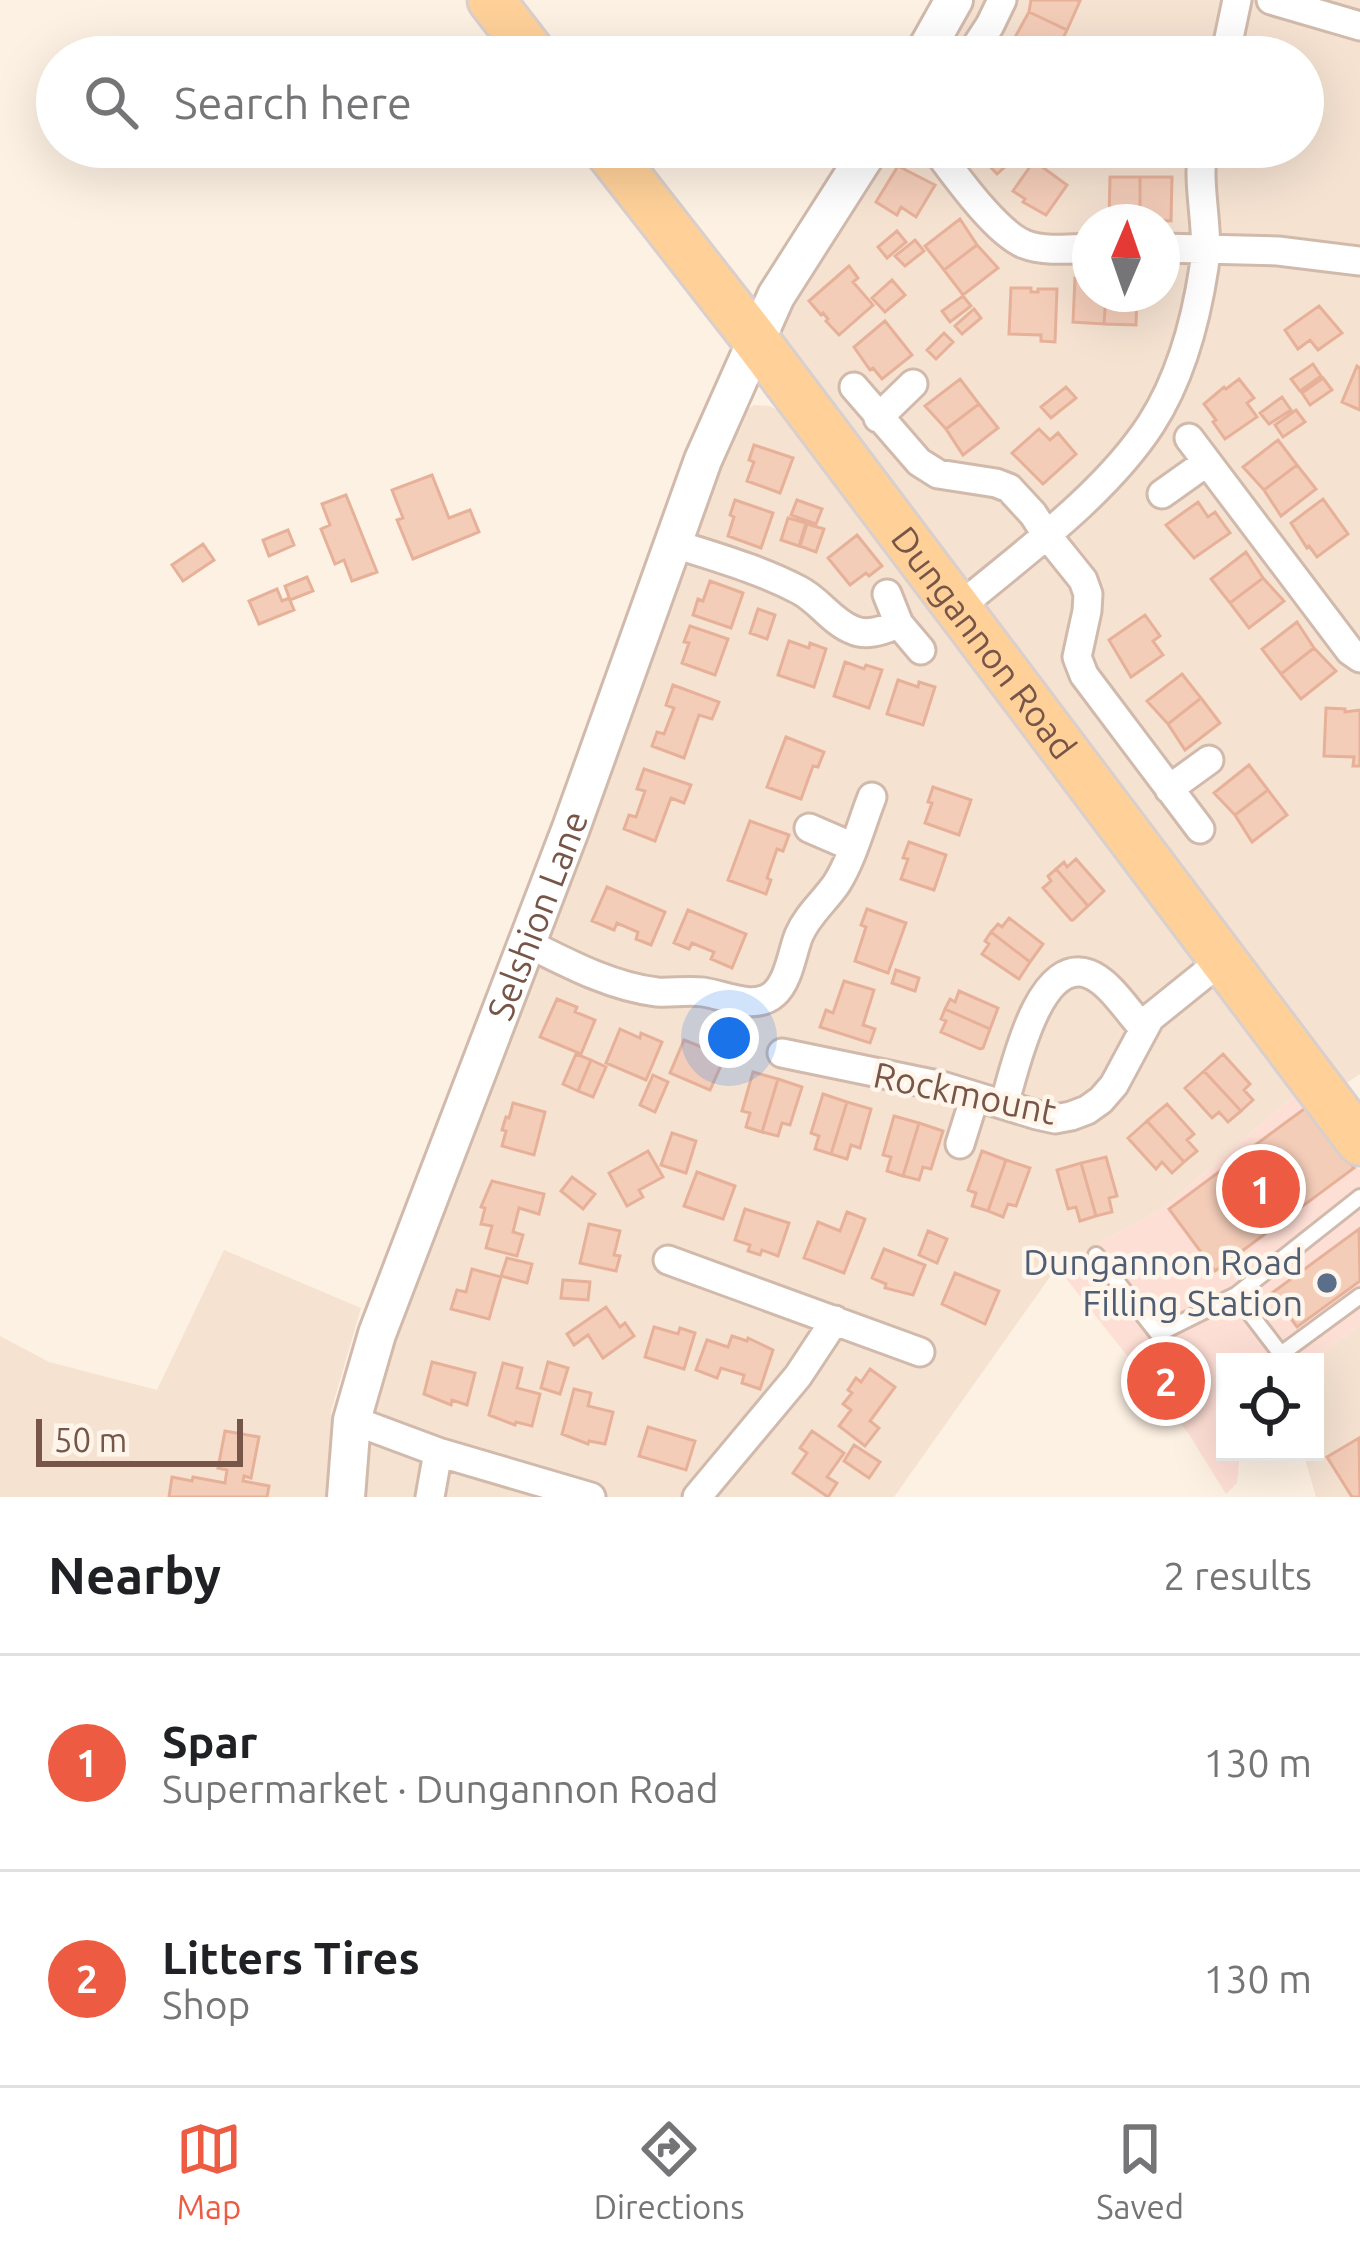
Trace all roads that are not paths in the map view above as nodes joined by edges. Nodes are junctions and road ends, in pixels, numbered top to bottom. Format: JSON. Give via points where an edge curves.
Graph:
{"nodes":[{"id":1,"x":491,"y":0,"type":"edge"},
{"id":2,"x":954,"y":0,"type":"edge"},
{"id":3,"x":1002,"y":0,"type":"edge"},
{"id":4,"x":1237,"y":0,"type":"edge"},
{"id":5,"x":1270,"y":0,"type":"edge"},
{"id":6,"x":1360,"y":26,"type":"edge"},
{"id":7,"x":519,"y":36,"type":"edge"},
{"id":8,"x":934,"y":36,"type":"edge"},
{"id":9,"x":983,"y":36,"type":"edge"},
{"id":10,"x":1229,"y":36,"type":"edge"},
{"id":11,"x":621,"y":168,"type":"edge"},
{"id":12,"x":858,"y":168,"type":"edge"},
{"id":13,"x":950,"y":168,"type":"edge"},
{"id":14,"x":1199,"y":168,"type":"edge"},
{"id":15,"x":1072,"y":248,"type":"edge"},
{"id":16,"x":1180,"y":249,"type":"edge"},
{"id":17,"x":1206,"y":250,"type":"junction"},
{"id":18,"x":1360,"y":260,"type":"edge"},
{"id":19,"x":755,"y":339,"type":"junction"},
{"id":20,"x":913,"y":384,"type":"dead end"},
{"id":21,"x":854,"y":388,"type":"dead end"},
{"id":22,"x":878,"y":418,"type":"junction"},
{"id":23,"x":1189,"y":438,"type":"dead end"},
{"id":24,"x":1207,"y":462,"type":"junction"},
{"id":25,"x":1162,"y":494,"type":"dead end"},
{"id":26,"x":1046,"y":534,"type":"junction"},
{"id":27,"x":672,"y":543,"type":"junction"},
{"id":28,"x":887,"y":594,"type":"dead end"},
{"id":29,"x":957,"y":609,"type":"junction"},
{"id":30,"x":899,"y":624,"type":"junction"},
{"id":31,"x":921,"y":650,"type":"dead end"},
{"id":32,"x":1360,"y":658,"type":"edge"},
{"id":33,"x":1209,"y":760,"type":"dead end"},
{"id":34,"x":1169,"y":789,"type":"junction"},
{"id":35,"x":872,"y":797,"type":"dead end"},
{"id":36,"x":808,"y":828,"type":"dead end"},
{"id":37,"x":1200,"y":829,"type":"dead end"},
{"id":38,"x":853,"y":847,"type":"junction"},
{"id":39,"x":527,"y":943,"type":"junction"},
{"id":40,"x":1222,"y":960,"type":"junction"},
{"id":41,"x":1143,"y":1028,"type":"junction"},
{"id":42,"x":782,"y":1053,"type":"dead end"},
{"id":43,"x":975,"y":1096,"type":"junction"},
{"id":44,"x":1004,"y":1105,"type":"junction"},
{"id":45,"x":1360,"y":1142,"type":"edge"},
{"id":46,"x":961,"y":1144,"type":"dead end"},
{"id":47,"x":1360,"y":1197,"type":"edge"},
{"id":48,"x":1096,"y":1255,"type":"dead end"},
{"id":49,"x":668,"y":1259,"type":"dead end"},
{"id":50,"x":1236,"y":1294,"type":"junction"},
{"id":51,"x":1360,"y":1296,"type":"edge"},
{"id":52,"x":835,"y":1320,"type":"junction"},
{"id":53,"x":920,"y":1352,"type":"dead end"},
{"id":54,"x":352,"y":1420,"type":"junction"},
{"id":55,"x":438,"y":1452,"type":"junction"},
{"id":56,"x":346,"y":1497,"type":"edge"},
{"id":57,"x":430,"y":1497,"type":"edge"},
{"id":58,"x":591,"y":1497,"type":"edge"},
{"id":59,"x":697,"y":1497,"type":"edge"}],
"edges":[{"from":1,"to":7,"type":"main road"},
{"from":2,"to":8,"type":"street"},
{"from":3,"to":9,"type":"street"},
{"from":4,"to":10,"type":"street"},
{"from":5,"to":6,"type":"street"},
{"from":11,"to":19,"type":"main road","name":"Dungannon Road"},
{"from":12,"to":19,"type":"street","name":"Selshion Lane"},
{"from":13,"to":15,"type":"street","via":[[1007,233],[1026,245]]},
{"from":14,"to":17,"type":"street"},
{"from":16,"to":17,"type":"street"},
{"from":17,"to":18,"type":"street"},
{"from":17,"to":26,"type":"street","via":[[1198,308],[1154,420]]},
{"from":19,"to":27,"type":"street","name":"Selshion Lane"},
{"from":19,"to":29,"type":"main road","name":"Dungannon Road"},
{"from":20,"to":22,"type":"street"},
{"from":21,"to":22,"type":"street"},
{"from":22,"to":26,"type":"street","via":[[938,474],[1009,488]]},
{"from":23,"to":24,"type":"street"},
{"from":24,"to":25,"type":"street"},
{"from":24,"to":32,"type":"street"},
{"from":26,"to":29,"type":"street"},
{"from":26,"to":34,"type":"street","via":[[1088,594],[1077,657],[1084,674]]},
{"from":27,"to":30,"type":"street","via":[[800,590],[850,630]]},
{"from":27,"to":39,"type":"street","name":"Selshion Lane"},
{"from":28,"to":30,"type":"street"},
{"from":29,"to":40,"type":"main road","name":"Dungannon Road"},
{"from":30,"to":31,"type":"street"},
{"from":33,"to":34,"type":"street"},
{"from":34,"to":37,"type":"street"},
{"from":35,"to":38,"type":"street"},
{"from":36,"to":38,"type":"street"},
{"from":38,"to":39,"type":"street","via":[[800,932],[776,993],[763,1000],[641,989]]},
{"from":39,"to":54,"type":"street","name":"Selshion Lane","via":[[377,1334]]},
{"from":40,"to":41,"type":"street","name":"Rockmount"},
{"from":40,"to":45,"type":"main road","name":"Dungannon Road"},
{"from":41,"to":44,"type":"street","name":"Rockmount","via":[[1114,1085],[1087,1111],[1055,1119]]},
{"from":41,"to":44,"type":"street","via":[[1091,974],[1059,978],[1035,1011]]},
{"from":42,"to":43,"type":"street","name":"Rockmount"},
{"from":43,"to":44,"type":"street","name":"Rockmount"},
{"from":43,"to":46,"type":"street"},
{"from":47,"to":50,"type":"lane"},
{"from":48,"to":50,"type":"lane","via":[[1158,1334]]},
{"from":49,"to":52,"type":"street"},
{"from":50,"to":51,"type":"lane","via":[[1281,1354]]},
{"from":52,"to":53,"type":"street"},
{"from":52,"to":59,"type":"street"},
{"from":54,"to":55,"type":"street"},
{"from":54,"to":56,"type":"street","name":"Selshion Lane"},
{"from":55,"to":57,"type":"street"},
{"from":55,"to":58,"type":"street"}]}
